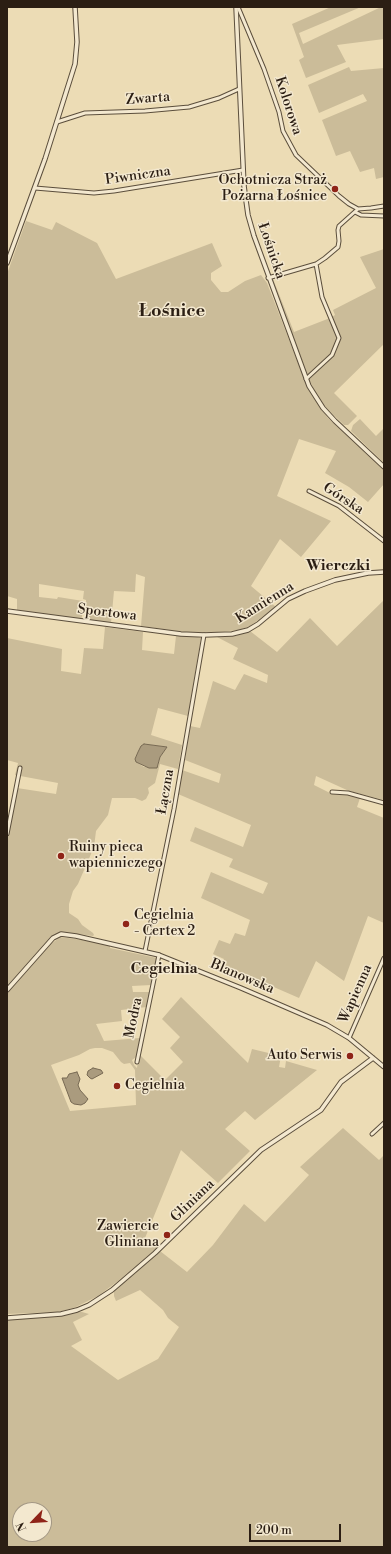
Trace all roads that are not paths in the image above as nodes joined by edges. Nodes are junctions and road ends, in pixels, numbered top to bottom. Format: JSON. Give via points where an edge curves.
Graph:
{"nodes":[{"id":1,"x":75,"y":7,"type":"edge"},
{"id":2,"x":237,"y":7,"type":"edge"},
{"id":3,"x":239,"y":89,"type":"junction"},
{"id":4,"x":57,"y":122,"type":"junction"},
{"id":5,"x":243,"y":170,"type":"junction"},
{"id":6,"x":35,"y":188,"type":"junction"},
{"id":7,"x":384,"y":206,"type":"edge"},
{"id":8,"x":358,"y":209,"type":"junction"},
{"id":9,"x":355,"y":212,"type":"junction"},
{"id":10,"x":384,"y":216,"type":"edge"},
{"id":11,"x":7,"y":263,"type":"edge"},
{"id":12,"x":316,"y":264,"type":"junction"},
{"id":13,"x":268,"y":278,"type":"junction"},
{"id":14,"x":306,"y":379,"type":"junction"},
{"id":15,"x":384,"y":467,"type":"edge"},
{"id":16,"x":309,"y":491,"type":"dead end"},
{"id":17,"x":384,"y":541,"type":"edge"},
{"id":18,"x":384,"y":572,"type":"edge"},
{"id":19,"x":7,"y":611,"type":"edge"},
{"id":20,"x":204,"y":635,"type":"junction"},
{"id":21,"x":20,"y":768,"type":"dead end"},
{"id":22,"x":332,"y":792,"type":"dead end"},
{"id":23,"x":384,"y":803,"type":"edge"},
{"id":24,"x":7,"y":834,"type":"edge"},
{"id":25,"x":145,"y":951,"type":"junction"},
{"id":26,"x":159,"y":955,"type":"junction"},
{"id":27,"x":384,"y":958,"type":"edge"},
{"id":28,"x":7,"y":990,"type":"edge"},
{"id":29,"x":349,"y":1038,"type":"junction"},
{"id":30,"x":373,"y":1058,"type":"junction"},
{"id":31,"x":137,"y":1062,"type":"dead end"},
{"id":32,"x":384,"y":1067,"type":"edge"},
{"id":33,"x":384,"y":1123,"type":"edge"},
{"id":34,"x":372,"y":1134,"type":"dead end"},
{"id":35,"x":7,"y":1318,"type":"edge"}],
"edges":[{"from":1,"to":4,"type":"street","via":[[75,64]]},
{"from":2,"to":3,"type":"street","name":"Łośnicka"},
{"from":2,"to":8,"type":"street","name":"Kolorowa","via":[[264,69],[283,130],[292,149],[301,161],[339,196]]},
{"from":3,"to":4,"type":"street","name":"Zwarta","via":[[189,107],[85,113]]},
{"from":3,"to":5,"type":"street","name":"Łośnicka"},
{"from":4,"to":6,"type":"street"},
{"from":5,"to":6,"type":"street","name":"Piwniczna","via":[[94,193]]},
{"from":5,"to":13,"type":"street","name":"Łośnicka","via":[[250,222]]},
{"from":6,"to":11,"type":"street"},
{"from":7,"to":8,"type":"street"},
{"from":8,"to":9,"type":"street"},
{"from":9,"to":10,"type":"street","via":[[361,215]]},
{"from":9,"to":12,"type":"street","via":[[338,227],[337,249]]},
{"from":12,"to":13,"type":"street"},
{"from":12,"to":14,"type":"street","via":[[322,297],[338,338],[332,355]]},
{"from":13,"to":14,"type":"street","name":"Łośnicka"},
{"from":14,"to":15,"type":"street","name":"Łośnicka","via":[[323,408]]},
{"from":16,"to":17,"type":"street","name":"Górska","via":[[339,506]]},
{"from":18,"to":20,"type":"street","name":"Kamienna","via":[[335,580],[305,591],[288,599],[248,630],[232,634]]},
{"from":19,"to":20,"type":"street","name":"Sportowa"},
{"from":20,"to":25,"type":"street","name":"Łączna","via":[[174,809]]},
{"from":21,"to":24,"type":"street"},
{"from":22,"to":23,"type":"street","via":[[348,793]]},
{"from":25,"to":26,"type":"street","name":"Blanowska"},
{"from":25,"to":28,"type":"street","name":"Blanowska","via":[[66,934],[57,935]]},
{"from":26,"to":29,"type":"street","name":"Blanowska","via":[[324,1024]]},
{"from":26,"to":31,"type":"street","name":"Modra"},
{"from":27,"to":29,"type":"street","name":"Wapienna"},
{"from":29,"to":30,"type":"street","name":"Blanowska"},
{"from":30,"to":32,"type":"street","name":"Blanowska"},
{"from":30,"to":35,"type":"street","name":"Gliniana","via":[[341,1082],[321,1110],[261,1150],[155,1253],[112,1290],[77,1310],[61,1314]]},
{"from":33,"to":34,"type":"street"}]}
